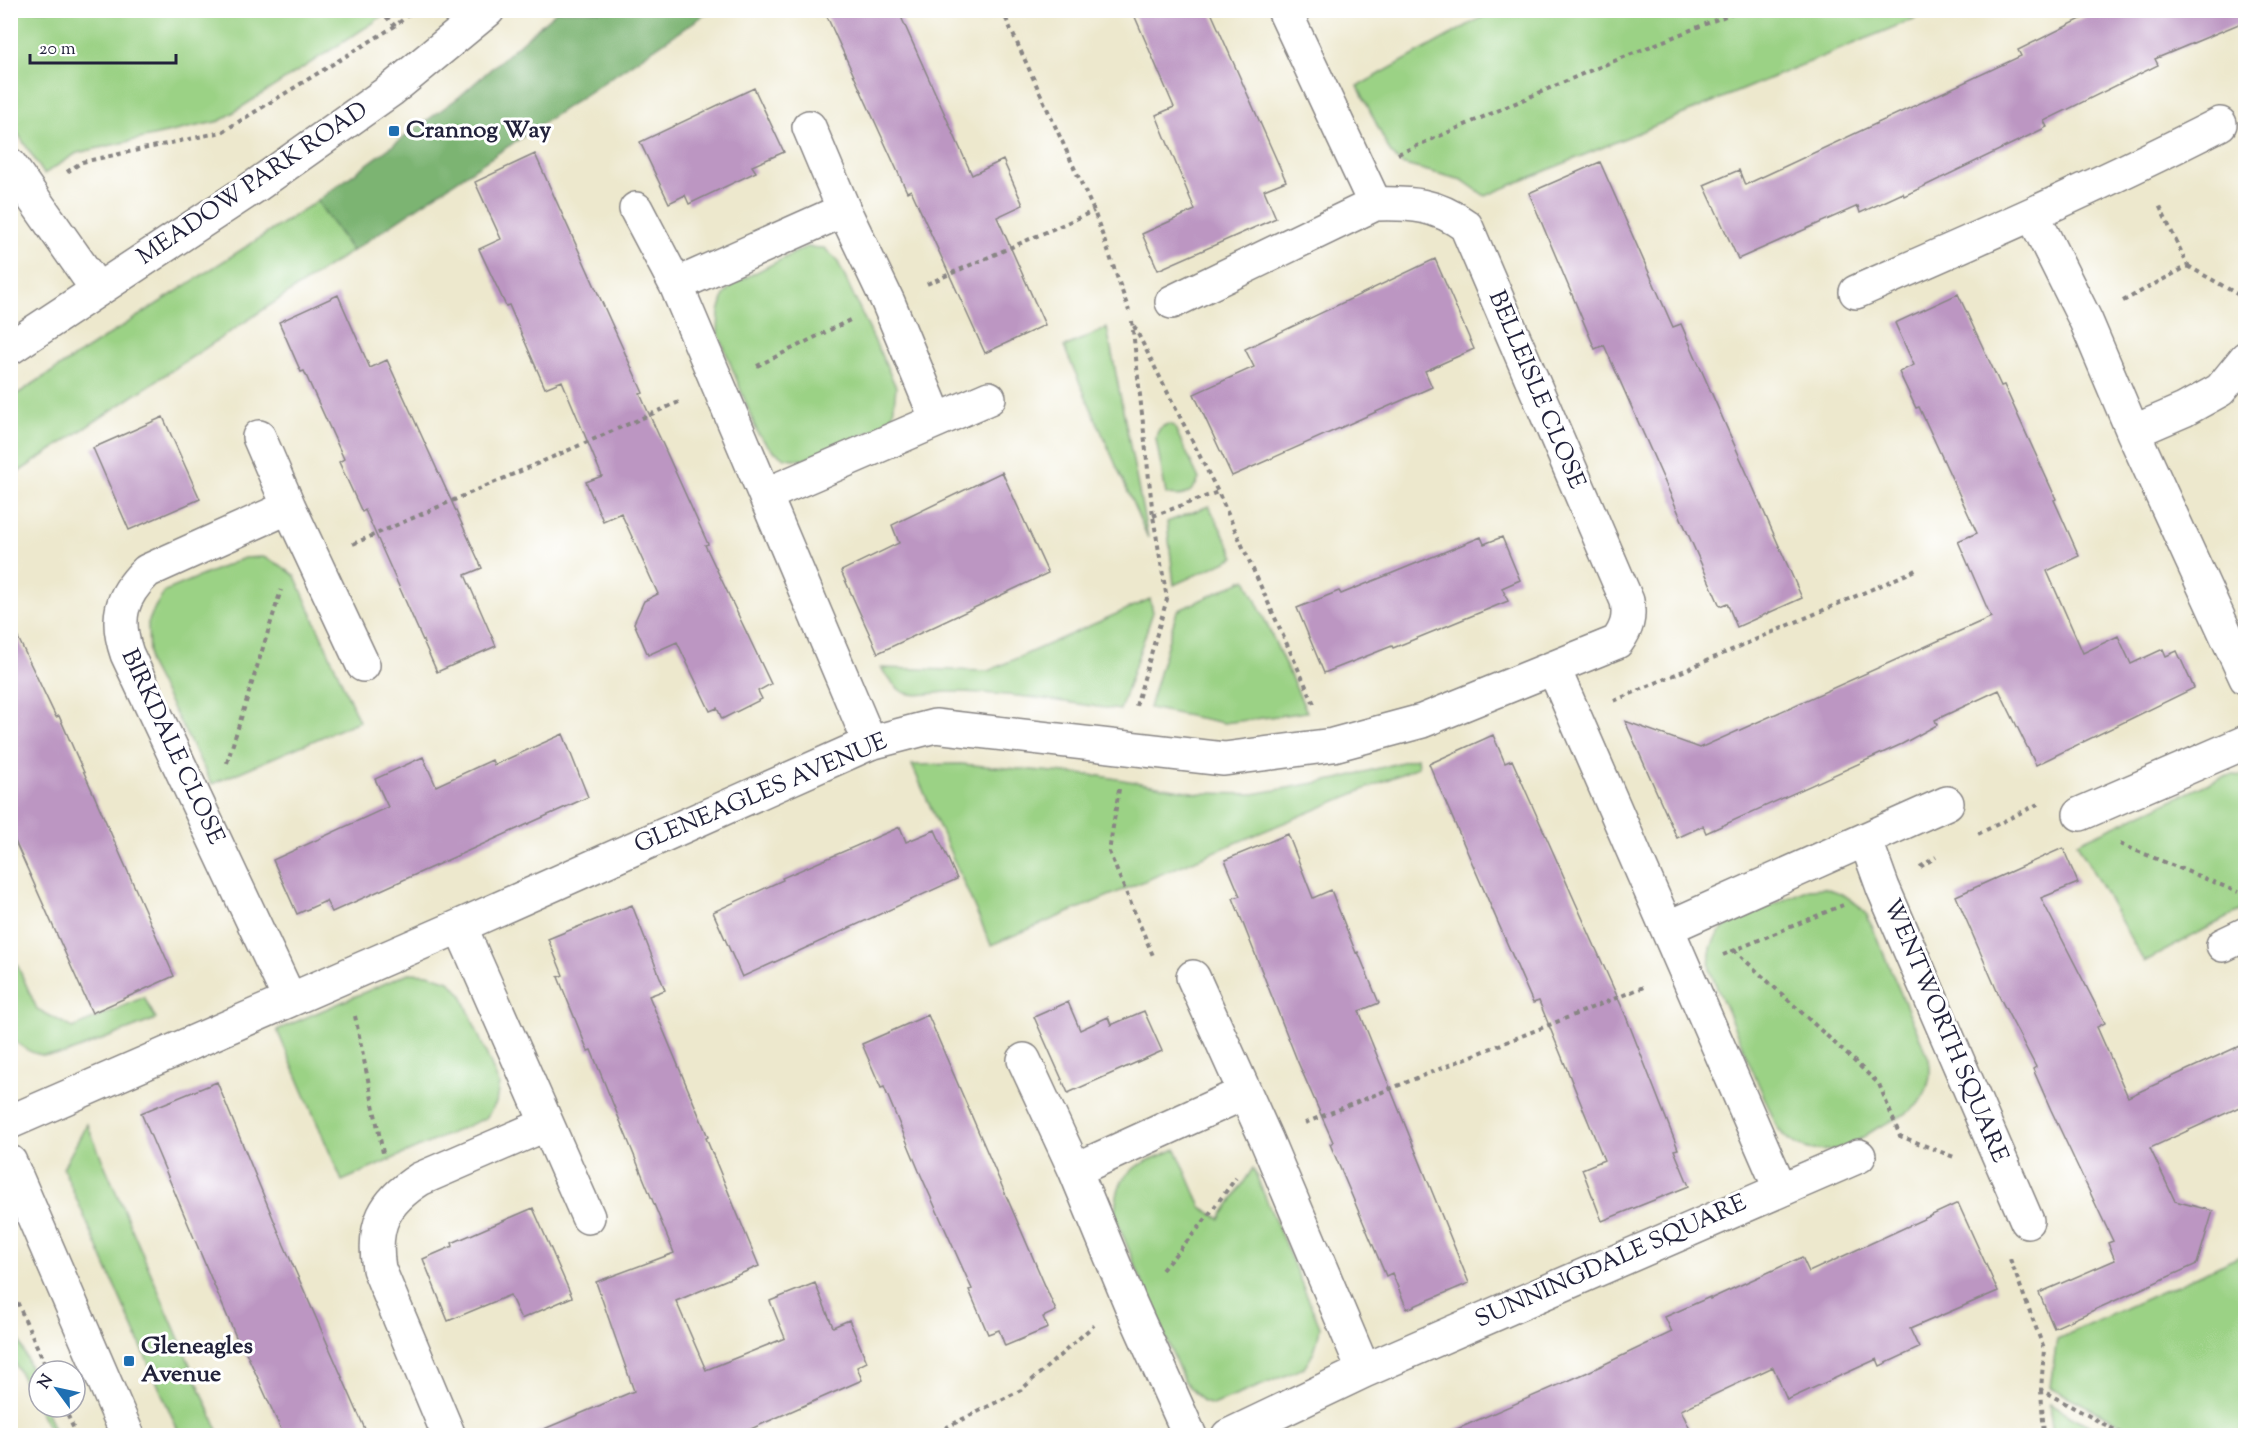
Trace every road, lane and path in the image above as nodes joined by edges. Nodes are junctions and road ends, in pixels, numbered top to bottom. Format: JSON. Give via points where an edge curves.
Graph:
{"nodes":[{"id":1,"x":380,"y":10,"type":"edge"},
{"id":2,"x":414,"y":10,"type":"edge"},
{"id":3,"x":488,"y":10,"type":"edge"},
{"id":4,"x":1002,"y":10,"type":"edge"},
{"id":5,"x":1284,"y":10,"type":"edge"},
{"id":6,"x":1740,"y":10,"type":"edge"},
{"id":7,"x":395,"y":26,"type":"junction"},
{"id":8,"x":2220,"y":124,"type":"dead end"},
{"id":9,"x":809,"y":127,"type":"dead end"},
{"id":10,"x":82,"y":162,"type":"dead end"},
{"id":11,"x":10,"y":165,"type":"edge"},
{"id":12,"x":2140,"y":165,"type":"junction"},
{"id":13,"x":1359,"y":171,"type":"junction"},
{"id":14,"x":1376,"y":204,"type":"junction"},
{"id":15,"x":636,"y":209,"type":"dead end"},
{"id":16,"x":844,"y":210,"type":"junction"},
{"id":17,"x":1094,"y":211,"type":"junction"},
{"id":18,"x":2033,"y":214,"type":"junction"},
{"id":19,"x":2188,"y":266,"type":"junction"},
{"id":20,"x":676,"y":285,"type":"junction"},
{"id":21,"x":97,"y":290,"type":"junction"},
{"id":22,"x":1856,"y":292,"type":"dead end"},
{"id":23,"x":2246,"y":299,"type":"edge"},
{"id":24,"x":888,"y":302,"type":"junction"},
{"id":25,"x":1172,"y":302,"type":"dead end"},
{"id":26,"x":2086,"y":321,"type":"junction"},
{"id":27,"x":1133,"y":322,"type":"junction"},
{"id":28,"x":10,"y":348,"type":"edge"},
{"id":29,"x":2246,"y":358,"type":"edge"},
{"id":30,"x":719,"y":384,"type":"junction"},
{"id":31,"x":988,"y":398,"type":"dead end"},
{"id":32,"x":938,"y":420,"type":"junction"},
{"id":33,"x":2133,"y":432,"type":"junction"},
{"id":34,"x":259,"y":437,"type":"dead end"},
{"id":35,"x":1218,"y":492,"type":"junction"},
{"id":36,"x":765,"y":495,"type":"junction"},
{"id":37,"x":1153,"y":516,"type":"junction"},
{"id":38,"x":295,"y":519,"type":"junction"},
{"id":39,"x":314,"y":561,"type":"junction"},
{"id":40,"x":1916,"y":570,"type":"dead end"},
{"id":41,"x":1617,"y":642,"type":"joint"},
{"id":42,"x":363,"y":664,"type":"dead end"},
{"id":43,"x":1554,"y":669,"type":"junction"},
{"id":44,"x":2246,"y":678,"type":"edge"},
{"id":45,"x":1575,"y":718,"type":"junction"},
{"id":46,"x":2246,"y":742,"type":"edge"},
{"id":47,"x":870,"y":743,"type":"junction"},
{"id":48,"x":1333,"y":745,"type":"junction"},
{"id":49,"x":1125,"y":747,"type":"junction"},
{"id":50,"x":1947,"y":803,"type":"joint"},
{"id":51,"x":2080,"y":814,"type":"junction"},
{"id":52,"x":207,"y":824,"type":"junction"},
{"id":53,"x":1866,"y":840,"type":"junction"},
{"id":54,"x":2246,"y":895,"type":"edge"},
{"id":55,"x":460,"y":926,"type":"junction"},
{"id":56,"x":1667,"y":928,"type":"junction"},
{"id":57,"x":1684,"y":971,"type":"junction"},
{"id":58,"x":347,"y":975,"type":"junction"},
{"id":59,"x":1193,"y":978,"type":"joint"},
{"id":60,"x":290,"y":1000,"type":"junction"},
{"id":61,"x":1024,"y":1060,"type":"dead end"},
{"id":62,"x":1244,"y":1094,"type":"junction"},
{"id":63,"x":10,"y":1122,"type":"edge"},
{"id":64,"x":547,"y":1124,"type":"junction"},
{"id":65,"x":1266,"y":1139,"type":"junction"},
{"id":66,"x":1859,"y":1156,"type":"dead end"},
{"id":67,"x":1965,"y":1161,"type":"dead end"},
{"id":68,"x":10,"y":1162,"type":"edge"},
{"id":69,"x":1076,"y":1170,"type":"junction"},
{"id":70,"x":1780,"y":1188,"type":"junction"},
{"id":71,"x":393,"y":1201,"type":"junction"},
{"id":72,"x":588,"y":1217,"type":"dead end"},
{"id":73,"x":2027,"y":1221,"type":"joint"},
{"id":74,"x":10,"y":1286,"type":"edge"},
{"id":75,"x":1131,"y":1305,"type":"junction"},
{"id":76,"x":43,"y":1359,"type":"edge"},
{"id":77,"x":1364,"y":1371,"type":"junction"},
{"id":78,"x":2042,"y":1390,"type":"junction"},
{"id":79,"x":69,"y":1419,"type":"edge"},
{"id":80,"x":77,"y":1436,"type":"edge"},
{"id":81,"x":128,"y":1436,"type":"edge"},
{"id":82,"x":449,"y":1436,"type":"edge"},
{"id":83,"x":929,"y":1436,"type":"edge"},
{"id":84,"x":1190,"y":1436,"type":"edge"},
{"id":85,"x":1228,"y":1436,"type":"edge"},
{"id":86,"x":2044,"y":1436,"type":"edge"},
{"id":87,"x":2126,"y":1436,"type":"edge"}],
"edges":[{"from":1,"to":7,"type":"path"},
{"from":2,"to":7,"type":"path"},
{"from":3,"to":21,"type":"street","name":"MEADOW PARK ROAD","via":[[381,97],[257,185]]},
{"from":4,"to":17,"type":"path"},
{"from":5,"to":13,"type":"street"},
{"from":6,"to":13,"type":"path"},
{"from":7,"to":10,"type":"path","via":[[222,132]]},
{"from":8,"to":12,"type":"street"},
{"from":9,"to":16,"type":"street"},
{"from":11,"to":21,"type":"street"},
{"from":12,"to":18,"type":"street"},
{"from":12,"to":19,"type":"path"},
{"from":13,"to":14,"type":"street"},
{"from":14,"to":25,"type":"street","name":"BELLEISLE CLOSE"},
{"from":14,"to":41,"type":"street","name":"BELLEISLE CLOSE","via":[[1432,208],[1466,226],[1627,601],[1630,614]]},
{"from":15,"to":20,"type":"street"},
{"from":16,"to":20,"type":"street"},
{"from":16,"to":24,"type":"street"},
{"from":17,"to":24,"type":"path"},
{"from":17,"to":27,"type":"path"},
{"from":18,"to":22,"type":"street"},
{"from":18,"to":26,"type":"street"},
{"from":19,"to":23,"type":"path"},
{"from":19,"to":26,"type":"path"},
{"from":20,"to":30,"type":"street"},
{"from":21,"to":28,"type":"street","name":"MEADOW PARK ROAD"},
{"from":24,"to":30,"type":"path"},
{"from":24,"to":32,"type":"street"},
{"from":26,"to":33,"type":"street"},
{"from":27,"to":35,"type":"path"},
{"from":27,"to":37,"type":"path"},
{"from":29,"to":33,"type":"street","via":[[2220,390]]},
{"from":30,"to":36,"type":"street"},
{"from":30,"to":39,"type":"path"},
{"from":31,"to":32,"type":"street"},
{"from":32,"to":36,"type":"street"},
{"from":33,"to":44,"type":"street"},
{"from":34,"to":38,"type":"street"},
{"from":35,"to":37,"type":"path"},
{"from":35,"to":48,"type":"path"},
{"from":36,"to":47,"type":"street"},
{"from":37,"to":49,"type":"path","via":[[1167,599]]},
{"from":38,"to":39,"type":"street"},
{"from":38,"to":52,"type":"path"},
{"from":38,"to":52,"type":"street","name":"BIRKDALE CLOSE","via":[[147,571],[125,598],[120,635]]},
{"from":39,"to":42,"type":"street"},
{"from":40,"to":45,"type":"path"},
{"from":41,"to":43,"type":"street","name":"GLENEAGLES AVENUE"},
{"from":43,"to":45,"type":"street"},
{"from":43,"to":48,"type":"street","name":"GLENEAGLES AVENUE","via":[[1422,721]]},
{"from":45,"to":56,"type":"street"},
{"from":46,"to":51,"type":"street"},
{"from":47,"to":49,"type":"street","name":"GLENEAGLES AVENUE","via":[[935,726]]},
{"from":47,"to":55,"type":"street","name":"GLENEAGLES AVENUE"},
{"from":48,"to":49,"type":"street","name":"GLENEAGLES AVENUE","via":[[1224,759]]},
{"from":49,"to":59,"type":"path","via":[[1109,852],[1166,986]]},
{"from":50,"to":51,"type":"path","via":[[1969,838],[2068,790]]},
{"from":50,"to":53,"type":"street"},
{"from":51,"to":54,"type":"path","via":[[2090,832]]},
{"from":52,"to":60,"type":"street","name":"BIRKDALE CLOSE"},
{"from":53,"to":56,"type":"street"},
{"from":53,"to":73,"type":"street","name":"WENTWORTH SQUARE","via":[[1883,888]]},
{"from":55,"to":58,"type":"street","name":"GLENEAGLES AVENUE"},
{"from":55,"to":64,"type":"street"},
{"from":56,"to":57,"type":"street"},
{"from":57,"to":65,"type":"path"},
{"from":57,"to":67,"type":"path","via":[[1734,950],[1879,1084],[1900,1136]]},
{"from":57,"to":70,"type":"street"},
{"from":58,"to":60,"type":"street","name":"GLENEAGLES AVENUE"},
{"from":58,"to":71,"type":"path"},
{"from":59,"to":62,"type":"street"},
{"from":60,"to":63,"type":"street","name":"GLENEAGLES AVENUE"},
{"from":61,"to":69,"type":"street"},
{"from":62,"to":65,"type":"street"},
{"from":62,"to":69,"type":"street"},
{"from":64,"to":71,"type":"street","via":[[420,1179]]},
{"from":64,"to":72,"type":"street"},
{"from":65,"to":75,"type":"path","via":[[1201,1225]]},
{"from":65,"to":77,"type":"street"},
{"from":66,"to":70,"type":"street","name":"SUNNINGDALE SQUARE"},
{"from":68,"to":81,"type":"street"},
{"from":69,"to":75,"type":"street"},
{"from":70,"to":77,"type":"street","name":"SUNNINGDALE SQUARE"},
{"from":71,"to":82,"type":"street","via":[[379,1225],[379,1269]]},
{"from":73,"to":78,"type":"path","via":[[2000,1233],[2044,1349]]},
{"from":74,"to":76,"type":"path"},
{"from":75,"to":83,"type":"path","via":[[1092,1326],[1021,1390]]},
{"from":75,"to":84,"type":"street"},
{"from":77,"to":85,"type":"street","name":"SUNNINGDALE SQUARE"},
{"from":78,"to":86,"type":"path"},
{"from":78,"to":87,"type":"path"},
{"from":79,"to":80,"type":"path"}]}
